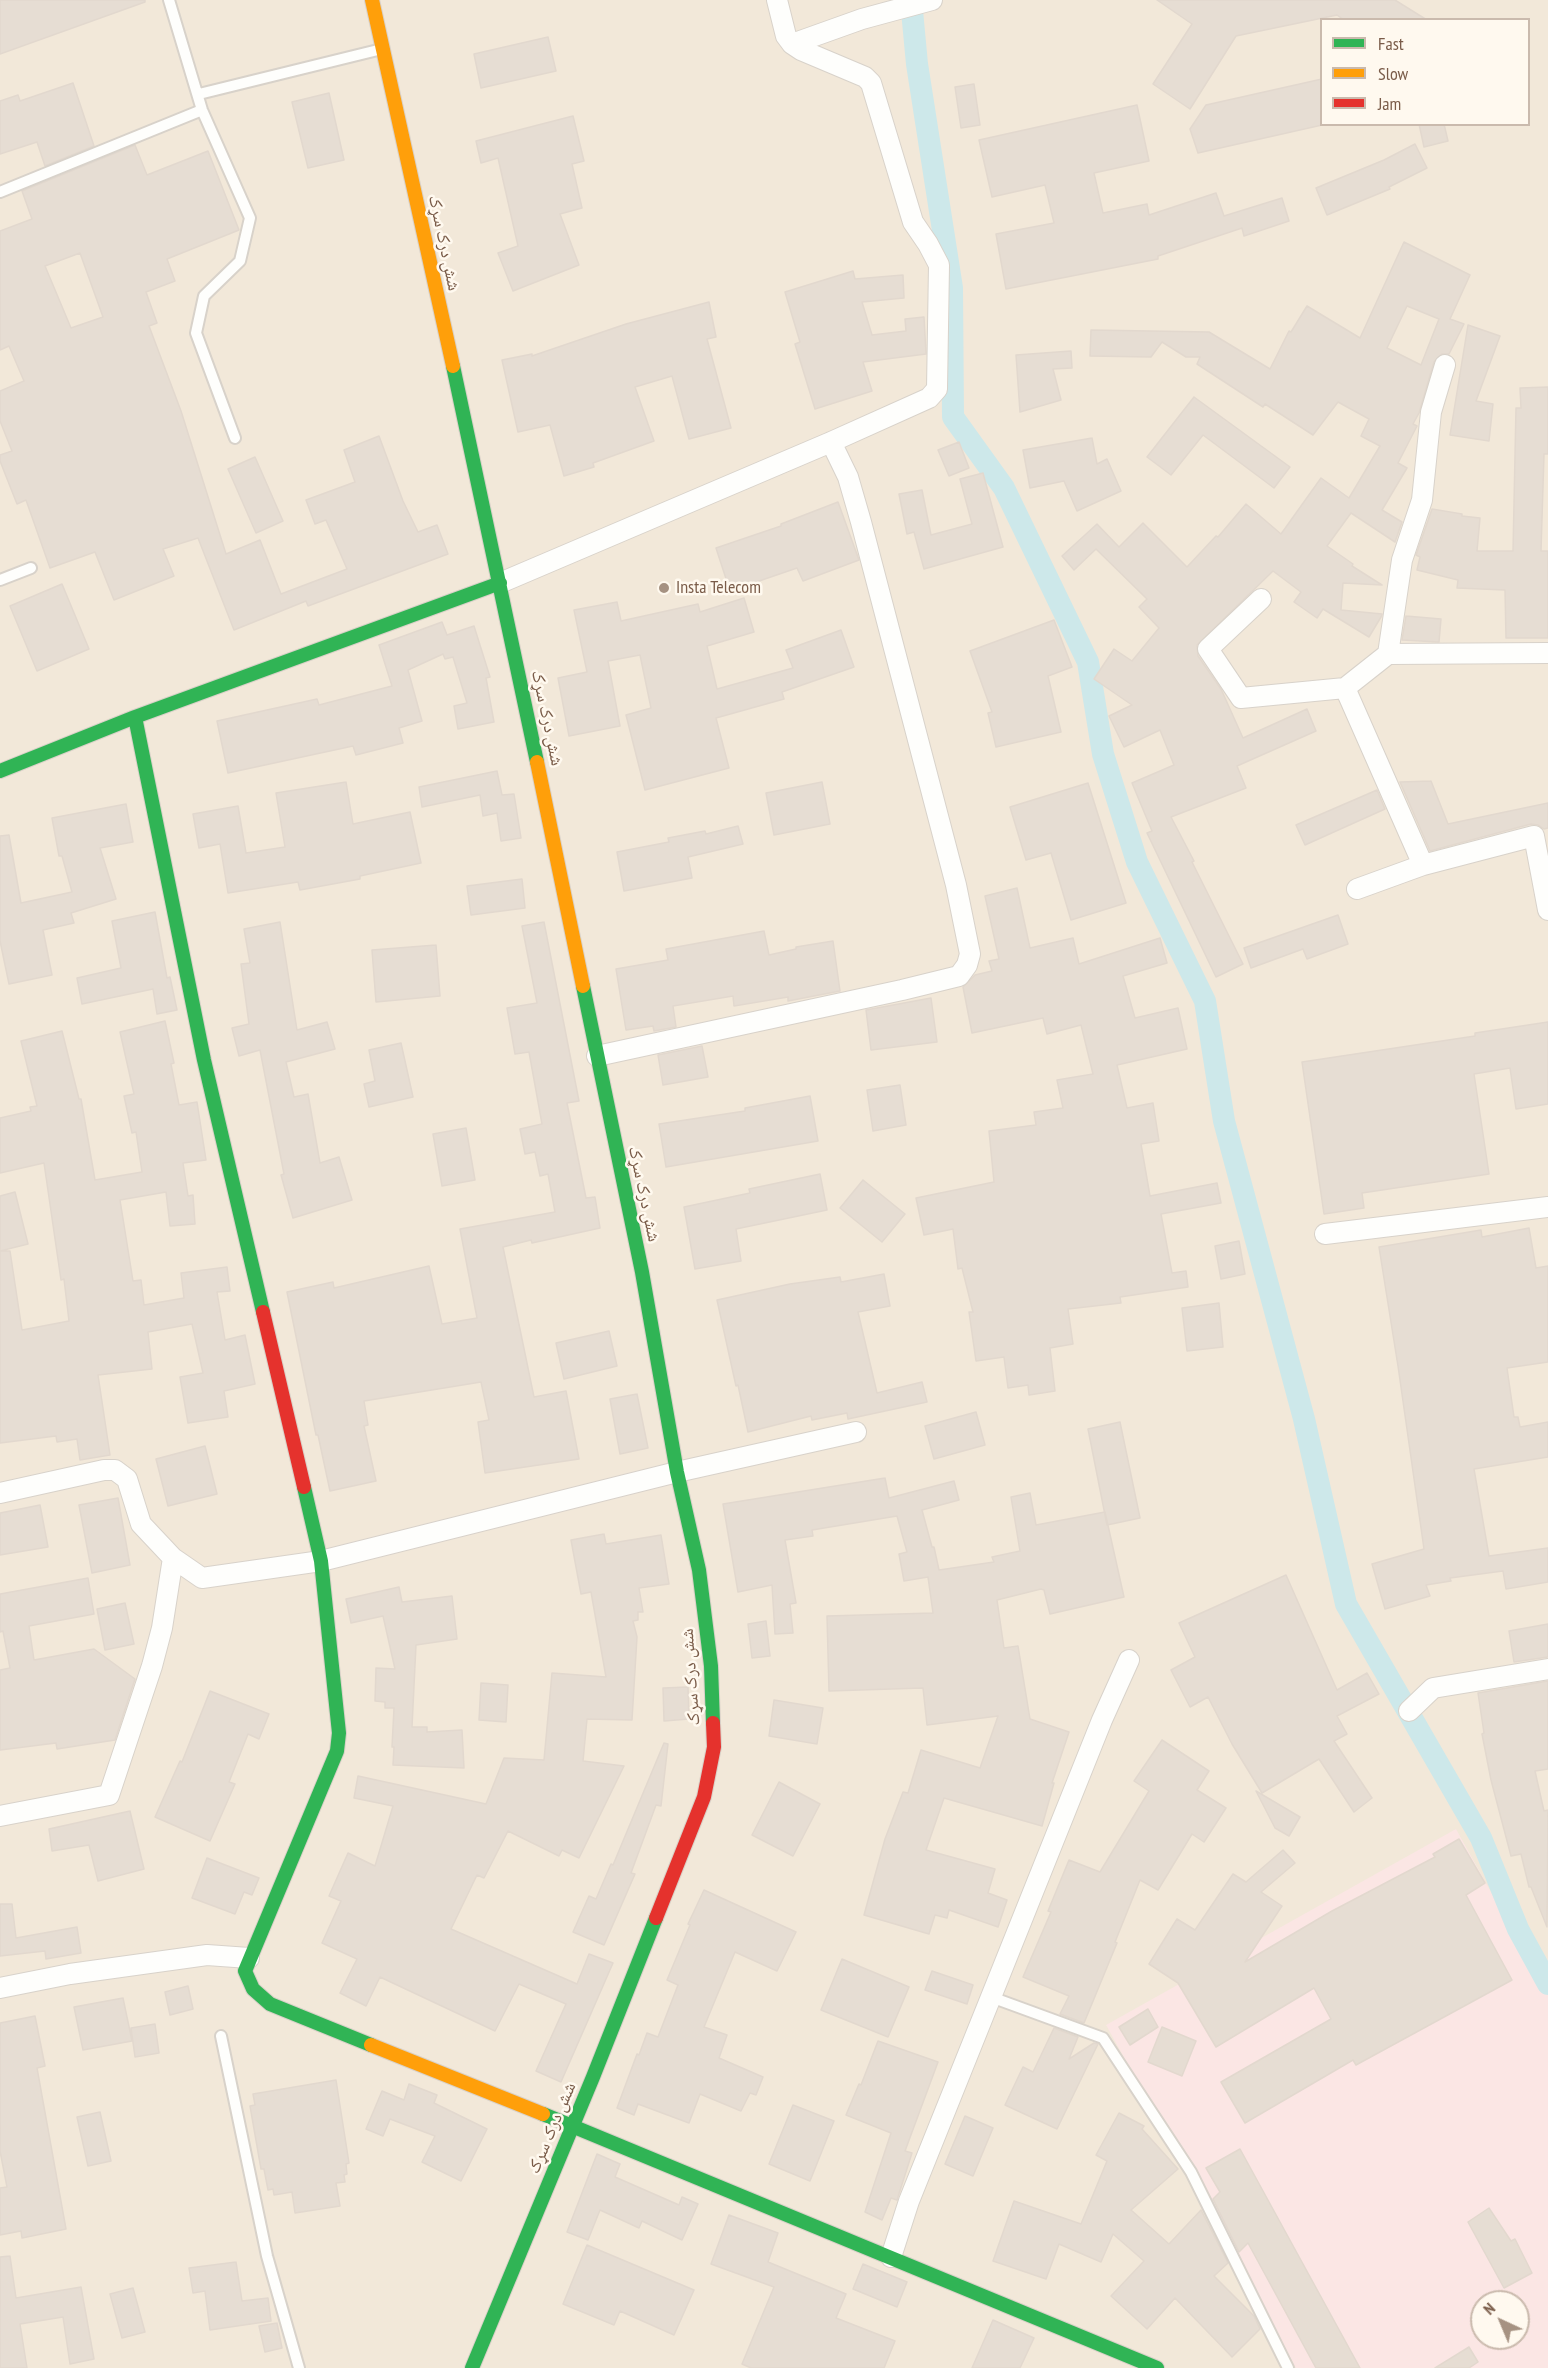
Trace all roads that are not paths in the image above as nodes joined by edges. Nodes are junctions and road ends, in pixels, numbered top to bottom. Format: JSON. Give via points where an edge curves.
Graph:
{"nodes":[{"id":1,"x":169,"y":0,"type":"edge"},
{"id":2,"x":372,"y":0,"type":"edge"},
{"id":3,"x":777,"y":0,"type":"edge"},
{"id":4,"x":932,"y":0,"type":"edge"},
{"id":5,"x":792,"y":44,"type":"junction"},
{"id":6,"x":383,"y":49,"type":"junction"},
{"id":7,"x":198,"y":94,"type":"junction"},
{"id":8,"x":202,"y":110,"type":"junction"},
{"id":9,"x":0,"y":192,"type":"edge"},
{"id":10,"x":1445,"y":365,"type":"dead end"},
{"id":11,"x":235,"y":438,"type":"dead end"},
{"id":12,"x":831,"y":442,"type":"junction"},
{"id":13,"x":31,"y":568,"type":"dead end"},
{"id":14,"x":0,"y":579,"type":"edge"},
{"id":15,"x":500,"y":583,"type":"junction"},
{"id":16,"x":1261,"y":599,"type":"dead end"},
{"id":17,"x":1548,"y":653,"type":"edge"},
{"id":18,"x":1388,"y":654,"type":"junction"},
{"id":19,"x":1345,"y":688,"type":"junction"},
{"id":20,"x":135,"y":717,"type":"junction"},
{"id":21,"x":0,"y":771,"type":"edge"},
{"id":22,"x":1423,"y":865,"type":"junction"},
{"id":23,"x":1357,"y":889,"type":"dead end"},
{"id":24,"x":1548,"y":910,"type":"edge"},
{"id":25,"x":597,"y":1056,"type":"junction"},
{"id":26,"x":1548,"y":1207,"type":"edge"},
{"id":27,"x":1325,"y":1234,"type":"dead end"},
{"id":28,"x":856,"y":1432,"type":"dead end"},
{"id":29,"x":677,"y":1472,"type":"junction"},
{"id":30,"x":0,"y":1492,"type":"edge"},
{"id":31,"x":173,"y":1558,"type":"junction"},
{"id":32,"x":321,"y":1561,"type":"junction"},
{"id":33,"x":1129,"y":1660,"type":"dead end"},
{"id":34,"x":1548,"y":1669,"type":"edge"},
{"id":35,"x":1408,"y":1711,"type":"dead end"},
{"id":36,"x":0,"y":1816,"type":"edge"},
{"id":37,"x":249,"y":1958,"type":"junction"},
{"id":38,"x":0,"y":1988,"type":"edge"},
{"id":39,"x":991,"y":1997,"type":"junction"},
{"id":40,"x":220,"y":2036,"type":"dead end"},
{"id":41,"x":573,"y":2126,"type":"junction"},
{"id":42,"x":891,"y":2257,"type":"junction"},
{"id":43,"x":299,"y":2368,"type":"edge"},
{"id":44,"x":472,"y":2368,"type":"edge"},
{"id":45,"x":1157,"y":2368,"type":"edge"},
{"id":46,"x":1288,"y":2368,"type":"edge"}],
"edges":[{"from":1,"to":7,"type":"lane"},
{"from":2,"to":6,"type":"street","name":"شش درک سړک"},
{"from":3,"to":5,"type":"street","via":[[786,36]]},
{"from":4,"to":5,"type":"street"},
{"from":5,"to":12,"type":"street","via":[[871,83],[912,222],[939,265],[937,389],[933,395]]},
{"from":6,"to":7,"type":"lane"},
{"from":6,"to":15,"type":"street","name":"شش درک سړک"},
{"from":7,"to":8,"type":"lane"},
{"from":8,"to":9,"type":"lane"},
{"from":8,"to":11,"type":"lane","via":[[250,218],[240,261],[204,296],[196,333]]},
{"from":10,"to":18,"type":"street","via":[[1431,412],[1422,500],[1402,560]]},
{"from":12,"to":15,"type":"street"},
{"from":12,"to":25,"type":"street","via":[[848,477],[867,544],[956,885],[970,954],[968,965],[959,976],[902,990]]},
{"from":13,"to":14,"type":"lane"},
{"from":15,"to":20,"type":"street"},
{"from":15,"to":25,"type":"street","name":"شش درک سړک"},
{"from":16,"to":19,"type":"street","via":[[1208,649],[1241,698]]},
{"from":17,"to":18,"type":"street"},
{"from":18,"to":19,"type":"street"},
{"from":19,"to":22,"type":"street"},
{"from":20,"to":21,"type":"street"},
{"from":20,"to":32,"type":"street","via":[[204,1060]]},
{"from":22,"to":23,"type":"street"},
{"from":22,"to":24,"type":"street","via":[[1534,836]]},
{"from":25,"to":29,"type":"street","name":"شش درک سړک","via":[[642,1272]]},
{"from":26,"to":27,"type":"street"},
{"from":28,"to":29,"type":"street"},
{"from":29,"to":32,"type":"street"},
{"from":29,"to":41,"type":"street","name":"شش درک سړک","via":[[699,1570],[711,1666],[714,1747],[704,1797]]},
{"from":30,"to":31,"type":"street","via":[[115,1470],[126,1479],[141,1524]]},
{"from":31,"to":32,"type":"street","via":[[202,1578]]},
{"from":31,"to":36,"type":"street","via":[[162,1628],[109,1794]]},
{"from":32,"to":37,"type":"street","via":[[339,1732],[337,1751]]},
{"from":33,"to":39,"type":"street"},
{"from":34,"to":35,"type":"street","via":[[1433,1688]]},
{"from":37,"to":38,"type":"street","via":[[207,1954]]},
{"from":37,"to":41,"type":"street","via":[[245,1971],[253,1989],[270,2004]]},
{"from":39,"to":42,"type":"street","via":[[909,2201]]},
{"from":39,"to":46,"type":"lane","via":[[1103,2038],[1191,2172]]},
{"from":40,"to":43,"type":"lane","via":[[267,2256]]},
{"from":41,"to":42,"type":"street"},
{"from":41,"to":44,"type":"street","name":"شش درک سړک"},
{"from":42,"to":45,"type":"street"}]}
